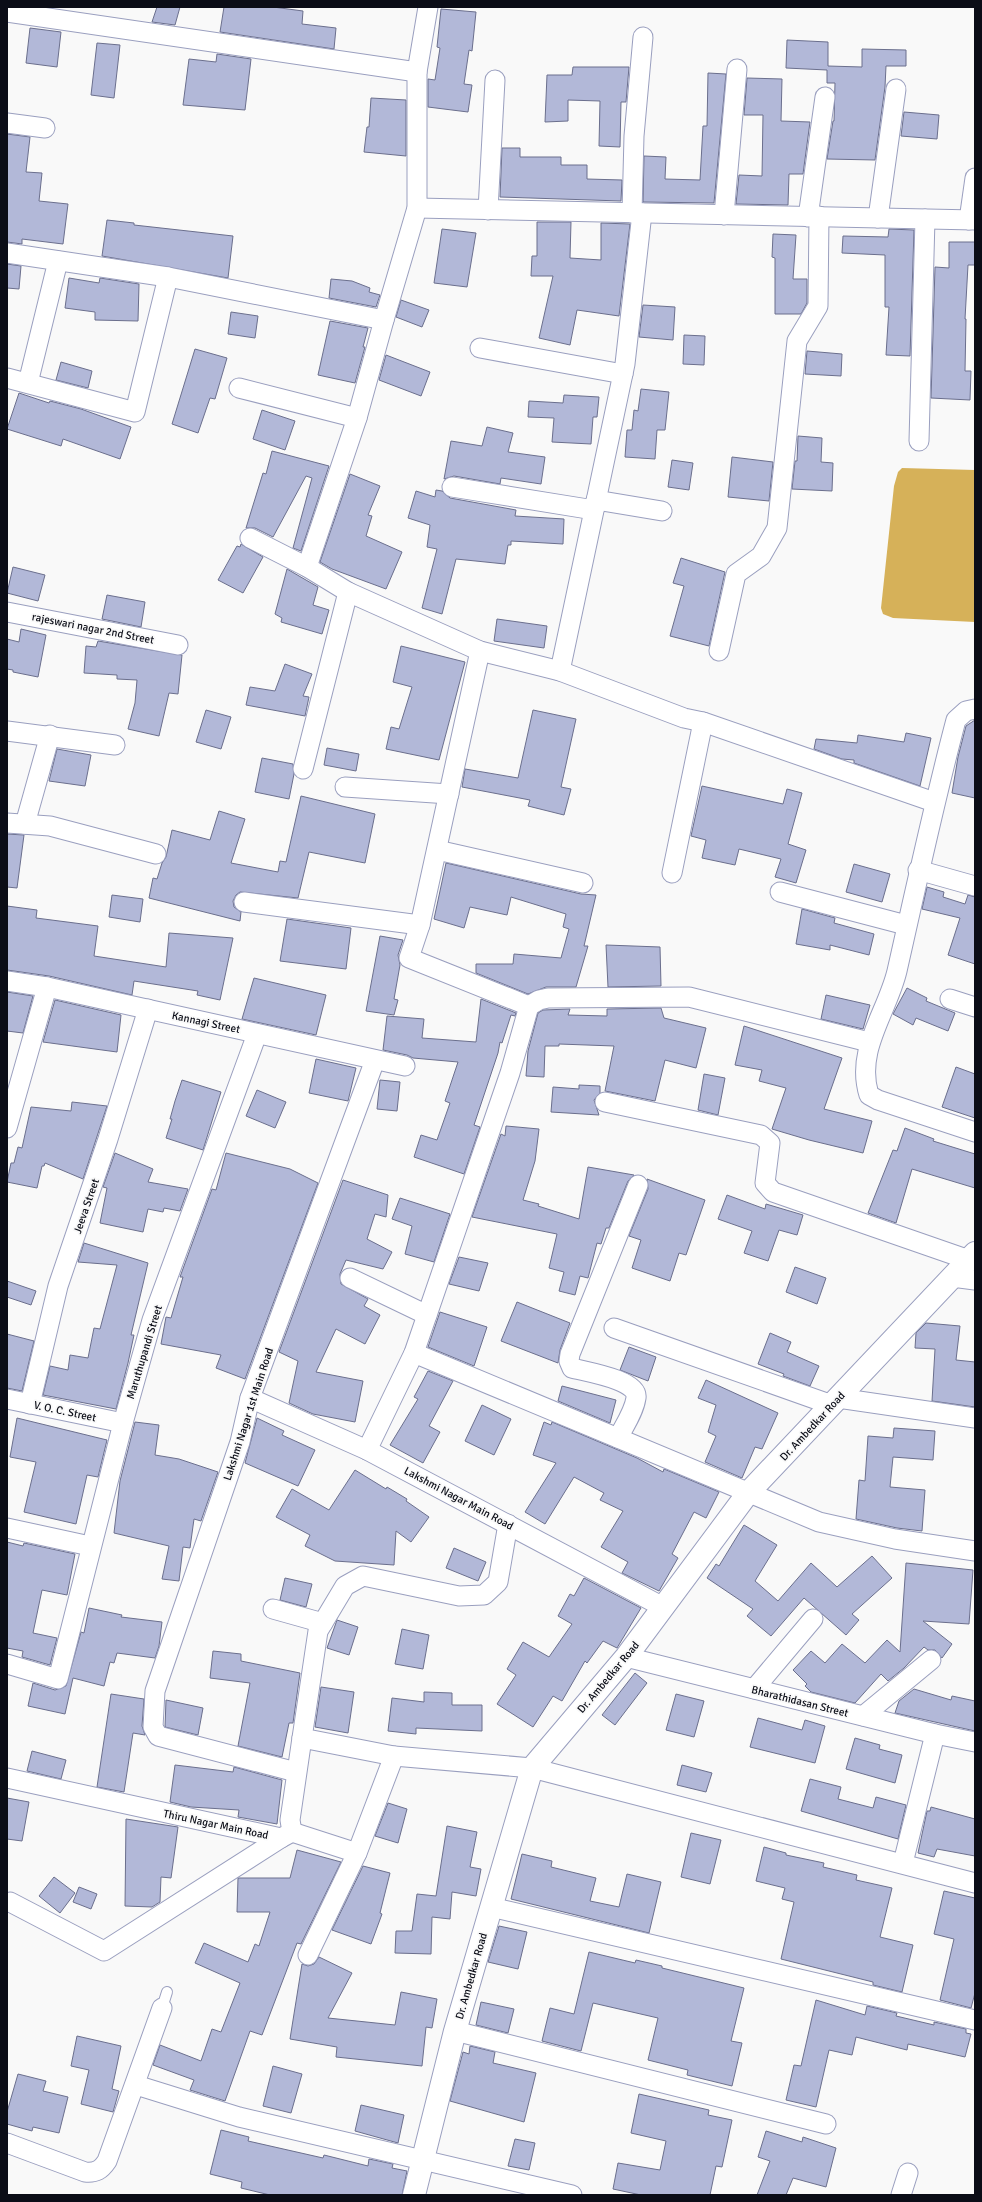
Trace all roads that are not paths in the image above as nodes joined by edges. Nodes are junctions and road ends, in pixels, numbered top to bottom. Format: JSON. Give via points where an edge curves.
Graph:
{"nodes":[{"id":1,"x":428,"y":7,"type":"edge"},
{"id":2,"x":7,"y":12,"type":"edge"},
{"id":3,"x":643,"y":37,"type":"dead end"},
{"id":4,"x":737,"y":69,"type":"dead end"},
{"id":5,"x":417,"y":72,"type":"junction"},
{"id":6,"x":495,"y":80,"type":"dead end"},
{"id":7,"x":896,"y":89,"type":"dead end"},
{"id":8,"x":825,"y":97,"type":"dead end"},
{"id":9,"x":7,"y":122,"type":"edge"},
{"id":10,"x":45,"y":128,"type":"dead end"},
{"id":11,"x":975,"y":178,"type":"edge"},
{"id":12,"x":417,"y":208,"type":"junction"},
{"id":13,"x":488,"y":210,"type":"junction"},
{"id":14,"x":637,"y":213,"type":"junction"},
{"id":15,"x":724,"y":215,"type":"junction"},
{"id":16,"x":814,"y":217,"type":"junction"},
{"id":17,"x":878,"y":218,"type":"junction"},
{"id":18,"x":925,"y":219,"type":"junction"},
{"id":19,"x":972,"y":220,"type":"edge"},
{"id":20,"x":7,"y":253,"type":"edge"},
{"id":21,"x":58,"y":261,"type":"junction"},
{"id":22,"x":168,"y":277,"type":"junction"},
{"id":23,"x":384,"y":320,"type":"junction"},
{"id":24,"x":480,"y":348,"type":"dead end"},
{"id":25,"x":623,"y":374,"type":"junction"},
{"id":26,"x":7,"y":378,"type":"edge"},
{"id":27,"x":28,"y":383,"type":"junction"},
{"id":28,"x":239,"y":388,"type":"dead end"},
{"id":29,"x":357,"y":418,"type":"junction"},
{"id":30,"x":919,"y":441,"type":"dead end"},
{"id":31,"x":452,"y":487,"type":"dead end"},
{"id":32,"x":595,"y":505,"type":"junction"},
{"id":33,"x":662,"y":511,"type":"dead end"},
{"id":34,"x":250,"y":538,"type":"dead end"},
{"id":35,"x":307,"y":567,"type":"junction"},
{"id":36,"x":348,"y":592,"type":"junction"},
{"id":37,"x":7,"y":612,"type":"edge"},
{"id":38,"x":178,"y":645,"type":"dead end"},
{"id":39,"x":480,"y":651,"type":"junction"},
{"id":40,"x":718,"y":651,"type":"dead end"},
{"id":41,"x":560,"y":671,"type":"junction"},
{"id":42,"x":975,"y":709,"type":"edge"},
{"id":43,"x":703,"y":722,"type":"junction"},
{"id":44,"x":7,"y":731,"type":"edge"},
{"id":45,"x":50,"y":735,"type":"junction"},
{"id":46,"x":115,"y":745,"type":"dead end"},
{"id":47,"x":302,"y":769,"type":"dead end"},
{"id":48,"x":345,"y":787,"type":"dead end"},
{"id":49,"x":449,"y":794,"type":"junction"},
{"id":50,"x":934,"y":802,"type":"junction"},
{"id":51,"x":16,"y":824,"type":"edge"},
{"id":52,"x":437,"y":850,"type":"junction"},
{"id":53,"x":156,"y":854,"type":"dead end"},
{"id":54,"x":918,"y":870,"type":"junction"},
{"id":55,"x":672,"y":873,"type":"dead end"},
{"id":56,"x":583,"y":883,"type":"dead end"},
{"id":57,"x":975,"y":886,"type":"edge"},
{"id":58,"x":780,"y":892,"type":"dead end"},
{"id":59,"x":244,"y":902,"type":"dead end"},
{"id":60,"x":420,"y":925,"type":"junction"},
{"id":61,"x":906,"y":925,"type":"junction"},
{"id":62,"x":7,"y":982,"type":"edge"},
{"id":63,"x":47,"y":987,"type":"junction"},
{"id":64,"x":950,"y":999,"type":"dead end"},
{"id":65,"x":529,"y":1006,"type":"junction"},
{"id":66,"x":975,"y":1007,"type":"edge"},
{"id":67,"x":148,"y":1009,"type":"junction"},
{"id":68,"x":258,"y":1034,"type":"junction"},
{"id":69,"x":869,"y":1042,"type":"junction"},
{"id":70,"x":376,"y":1060,"type":"junction"},
{"id":71,"x":405,"y":1066,"type":"dead end"},
{"id":72,"x":605,"y":1102,"type":"dead end"},
{"id":73,"x":8,"y":1118,"type":"edge"},
{"id":74,"x":975,"y":1132,"type":"edge"},
{"id":75,"x":638,"y":1185,"type":"dead end"},
{"id":76,"x":973,"y":1264,"type":"edge"},
{"id":77,"x":350,"y":1278,"type":"dead end"},
{"id":78,"x":427,"y":1315,"type":"junction"},
{"id":79,"x":614,"y":1328,"type":"dead end"},
{"id":80,"x":414,"y":1353,"type":"junction"},
{"id":81,"x":250,"y":1398,"type":"junction"},
{"id":82,"x":7,"y":1400,"type":"edge"},
{"id":83,"x":835,"y":1401,"type":"junction"},
{"id":84,"x":30,"y":1404,"type":"junction"},
{"id":85,"x":975,"y":1418,"type":"edge"},
{"id":86,"x":123,"y":1423,"type":"junction"},
{"id":87,"x":618,"y":1438,"type":"junction"},
{"id":88,"x":367,"y":1450,"type":"junction"},
{"id":89,"x":748,"y":1493,"type":"junction"},
{"id":90,"x":508,"y":1524,"type":"junction"},
{"id":91,"x":7,"y":1528,"type":"edge"},
{"id":92,"x":90,"y":1546,"type":"junction"},
{"id":93,"x":975,"y":1551,"type":"edge"},
{"id":94,"x":663,"y":1607,"type":"junction"},
{"id":95,"x":273,"y":1609,"type":"dead end"},
{"id":96,"x":813,"y":1619,"type":"dead end"},
{"id":97,"x":323,"y":1623,"type":"junction"},
{"id":98,"x":626,"y":1657,"type":"junction"},
{"id":99,"x":931,"y":1660,"type":"dead end"},
{"id":100,"x":7,"y":1664,"type":"edge"},
{"id":101,"x":754,"y":1689,"type":"junction"},
{"id":102,"x":863,"y":1716,"type":"junction"},
{"id":103,"x":935,"y":1734,"type":"junction"},
{"id":104,"x":302,"y":1738,"type":"junction"},
{"id":105,"x":975,"y":1742,"type":"edge"},
{"id":106,"x":394,"y":1756,"type":"junction"},
{"id":107,"x":532,"y":1768,"type":"junction"},
{"id":108,"x":296,"y":1772,"type":"junction"},
{"id":109,"x":7,"y":1778,"type":"edge"},
{"id":110,"x":287,"y":1835,"type":"junction"},
{"id":111,"x":357,"y":1853,"type":"junction"},
{"id":112,"x":903,"y":1863,"type":"junction"},
{"id":113,"x":975,"y":1883,"type":"edge"},
{"id":114,"x":10,"y":1902,"type":"dead end"},
{"id":115,"x":491,"y":1907,"type":"junction"},
{"id":116,"x":308,"y":1955,"type":"dead end"},
{"id":117,"x":164,"y":2000,"type":"dead end"},
{"id":118,"x":975,"y":2020,"type":"edge"},
{"id":119,"x":455,"y":2031,"type":"junction"},
{"id":120,"x":136,"y":2085,"type":"junction"},
{"id":121,"x":826,"y":2124,"type":"dead end"},
{"id":122,"x":7,"y":2143,"type":"edge"},
{"id":123,"x":422,"y":2159,"type":"junction"},
{"id":124,"x":908,"y":2173,"type":"dead end"},
{"id":125,"x":414,"y":2195,"type":"edge"},
{"id":126,"x":572,"y":2195,"type":"edge"},
{"id":127,"x":901,"y":2195,"type":"edge"}],
"edges":[{"from":1,"to":5,"type":"street"},
{"from":2,"to":5,"type":"street"},
{"from":3,"to":14,"type":"street","via":[[634,136]]},
{"from":4,"to":15,"type":"street"},
{"from":5,"to":12,"type":"street"},
{"from":6,"to":13,"type":"street"},
{"from":7,"to":17,"type":"street"},
{"from":8,"to":16,"type":"street"},
{"from":9,"to":10,"type":"street"},
{"from":11,"to":19,"type":"street"},
{"from":12,"to":13,"type":"street"},
{"from":12,"to":23,"type":"street"},
{"from":13,"to":14,"type":"street"},
{"from":14,"to":15,"type":"street"},
{"from":14,"to":25,"type":"street"},
{"from":15,"to":16,"type":"street"},
{"from":16,"to":17,"type":"street"},
{"from":16,"to":40,"type":"street","via":[[818,306],[797,341],[777,528],[761,556],[736,574]]},
{"from":17,"to":18,"type":"street"},
{"from":18,"to":19,"type":"street"},
{"from":18,"to":30,"type":"street"},
{"from":20,"to":21,"type":"street"},
{"from":21,"to":22,"type":"street"},
{"from":21,"to":27,"type":"street"},
{"from":22,"to":23,"type":"street"},
{"from":22,"to":27,"type":"street","via":[[135,412]]},
{"from":23,"to":29,"type":"street"},
{"from":24,"to":25,"type":"street"},
{"from":25,"to":32,"type":"street"},
{"from":26,"to":27,"type":"street"},
{"from":28,"to":29,"type":"street"},
{"from":29,"to":35,"type":"street"},
{"from":31,"to":32,"type":"street"},
{"from":32,"to":33,"type":"street"},
{"from":32,"to":41,"type":"street"},
{"from":34,"to":35,"type":"street"},
{"from":35,"to":36,"type":"street"},
{"from":36,"to":39,"type":"street"},
{"from":36,"to":47,"type":"street"},
{"from":37,"to":38,"type":"street","name":"rajeswari nagar 2nd Street"},
{"from":39,"to":41,"type":"street"},
{"from":39,"to":49,"type":"street"},
{"from":41,"to":43,"type":"street","via":[[684,718]]},
{"from":42,"to":50,"type":"street","via":[[966,711],[956,720]]},
{"from":43,"to":50,"type":"street"},
{"from":43,"to":55,"type":"street"},
{"from":44,"to":45,"type":"street"},
{"from":45,"to":46,"type":"street"},
{"from":45,"to":51,"type":"street"},
{"from":48,"to":49,"type":"street"},
{"from":49,"to":52,"type":"street"},
{"from":50,"to":54,"type":"street"},
{"from":51,"to":53,"type":"street","via":[[50,826]]},
{"from":52,"to":56,"type":"street"},
{"from":52,"to":60,"type":"street"},
{"from":54,"to":57,"type":"street"},
{"from":54,"to":61,"type":"street"},
{"from":58,"to":61,"type":"street"},
{"from":59,"to":60,"type":"street"},
{"from":60,"to":65,"type":"street","via":[[409,958]]},
{"from":61,"to":69,"type":"street","via":[[896,973]]},
{"from":62,"to":63,"type":"street","name":"Kannagi Street"},
{"from":63,"to":67,"type":"street","name":"Kannagi Street"},
{"from":63,"to":73,"type":"street"},
{"from":64,"to":66,"type":"street"},
{"from":65,"to":69,"type":"street","via":[[548,998],[689,998]]},
{"from":65,"to":78,"type":"street","via":[[507,1080]]},
{"from":67,"to":68,"type":"street","name":"Kannagi Street"},
{"from":67,"to":84,"type":"street","name":"Jeeva Street","via":[[108,1139],[58,1286]]},
{"from":68,"to":70,"type":"street","name":"Kannagi Street"},
{"from":68,"to":86,"type":"street","name":"Maruthupandi Street","via":[[152,1320]]},
{"from":69,"to":74,"type":"street","via":[[866,1084],[869,1095]]},
{"from":70,"to":71,"type":"street","name":"Kannagi Street"},
{"from":70,"to":81,"type":"street","name":"Lakshmi Nagar 1st Main Road"},
{"from":72,"to":76,"type":"street","via":[[761,1135],[770,1143],[766,1183],[773,1192]]},
{"from":75,"to":87,"type":"street","via":[[569,1361],[572,1368],[627,1383],[634,1389],[636,1397]]},
{"from":76,"to":83,"type":"street","name":"Dr. Ambedkar Road","via":[[952,1277]]},
{"from":77,"to":78,"type":"street"},
{"from":78,"to":80,"type":"street"},
{"from":79,"to":83,"type":"street"},
{"from":80,"to":87,"type":"street"},
{"from":80,"to":88,"type":"street"},
{"from":81,"to":88,"type":"street","name":"Lakshmi Nagar Main Road"},
{"from":81,"to":108,"type":"street","name":"Lakshmi Nagar 1st Main Road","via":[[240,1442],[155,1691],[153,1727],[158,1736],[168,1740]]},
{"from":82,"to":84,"type":"street","name":"V. O. C. Street"},
{"from":83,"to":85,"type":"street"},
{"from":83,"to":89,"type":"street","name":"Dr. Ambedkar Road"},
{"from":84,"to":86,"type":"street","name":"V. O. C. Street"},
{"from":86,"to":92,"type":"street","name":"Maruthupandi Street"},
{"from":87,"to":89,"type":"street"},
{"from":88,"to":90,"type":"street","name":"Lakshmi Nagar Main Road"},
{"from":89,"to":93,"type":"street","via":[[819,1522],[895,1539]]},
{"from":89,"to":94,"type":"street","name":"Dr. Ambedkar Road"},
{"from":90,"to":94,"type":"street","name":"Lakshmi Nagar Main Road"},
{"from":90,"to":97,"type":"street","via":[[498,1582],[484,1595],[459,1596],[363,1576],[345,1586]]},
{"from":91,"to":92,"type":"street"},
{"from":92,"to":100,"type":"street","name":"Maruthupandi Street","via":[[58,1679]]},
{"from":94,"to":98,"type":"street","name":"Dr. Ambedkar Road"},
{"from":95,"to":97,"type":"street"},
{"from":96,"to":101,"type":"street"},
{"from":97,"to":104,"type":"street","via":[[318,1631]]},
{"from":98,"to":101,"type":"street","name":"Bharathidasan Street"},
{"from":98,"to":107,"type":"street","name":"Dr. Ambedkar Road"},
{"from":99,"to":102,"type":"street"},
{"from":101,"to":102,"type":"street","name":"Bharathidasan Street"},
{"from":102,"to":103,"type":"street","name":"Bharathidasan Street"},
{"from":103,"to":105,"type":"street","name":"Bharathidasan Street"},
{"from":103,"to":112,"type":"street"},
{"from":104,"to":106,"type":"street"},
{"from":104,"to":108,"type":"street"},
{"from":106,"to":107,"type":"street"},
{"from":106,"to":111,"type":"street"},
{"from":107,"to":112,"type":"street"},
{"from":107,"to":115,"type":"street","name":"Dr. Ambedkar Road"},
{"from":108,"to":110,"type":"street"},
{"from":109,"to":110,"type":"street","name":"Thiru Nagar Main Road"},
{"from":110,"to":111,"type":"street","name":"Thiru Nagar Main Road"},
{"from":110,"to":114,"type":"street","via":[[111,1949],[104,1951]]},
{"from":111,"to":116,"type":"street"},
{"from":112,"to":113,"type":"street"},
{"from":115,"to":118,"type":"street"},
{"from":115,"to":119,"type":"street","name":"Dr. Ambedkar Road"},
{"from":117,"to":120,"type":"street"},
{"from":119,"to":121,"type":"street"},
{"from":119,"to":123,"type":"street","name":"Dr. Ambedkar Road"},
{"from":120,"to":122,"type":"street","via":[[102,2169],[93,2173],[85,2172]]},
{"from":120,"to":123,"type":"street","via":[[239,2117]]},
{"from":123,"to":125,"type":"street","name":"Dr. Ambedkar Road"},
{"from":123,"to":126,"type":"street"},
{"from":124,"to":127,"type":"street"}]}
